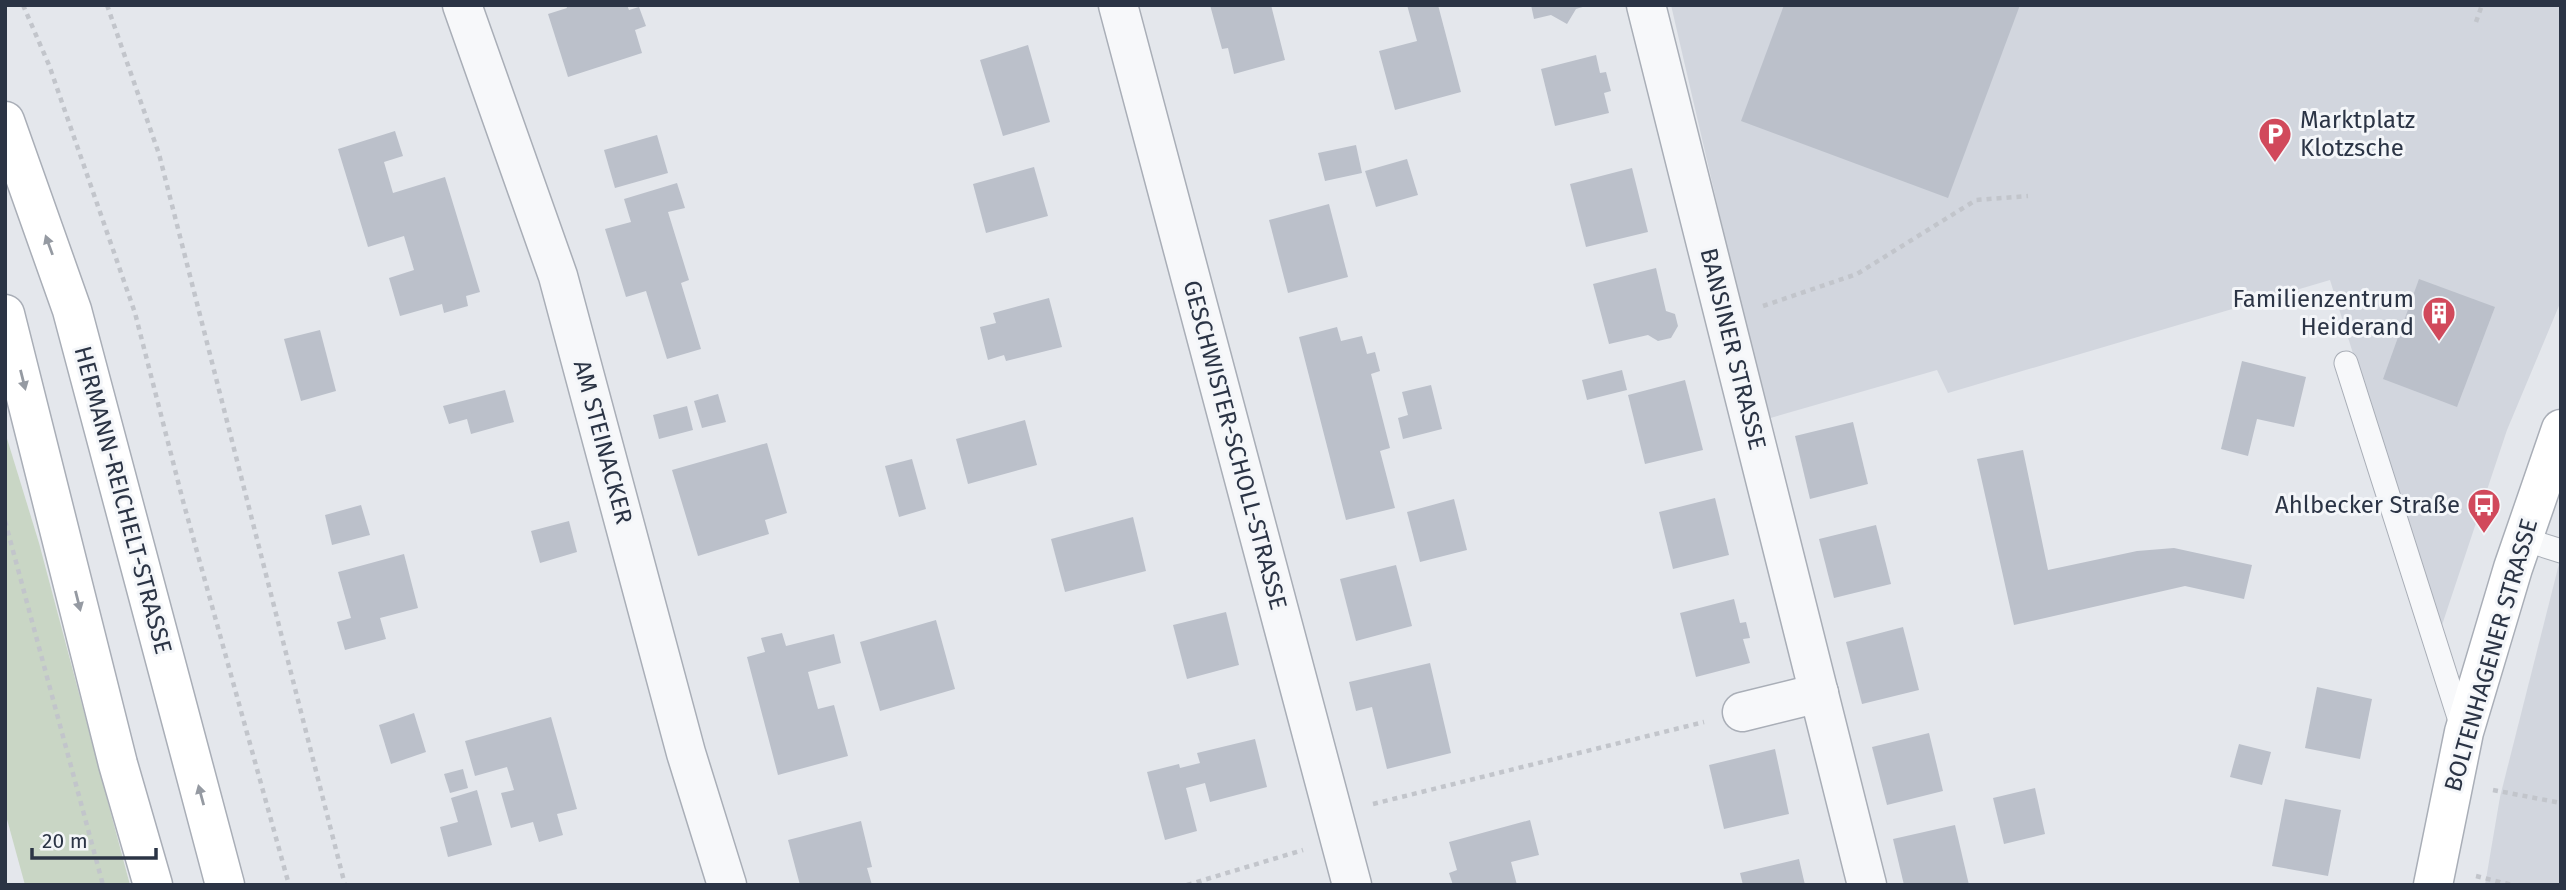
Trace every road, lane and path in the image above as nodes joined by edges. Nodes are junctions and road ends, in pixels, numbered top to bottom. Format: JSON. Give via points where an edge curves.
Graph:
{"nodes":[{"id":1,"x":23,"y":5,"type":"edge"},
{"id":2,"x":107,"y":5,"type":"edge"},
{"id":3,"x":462,"y":5,"type":"edge"},
{"id":4,"x":1118,"y":5,"type":"edge"},
{"id":5,"x":1646,"y":5,"type":"edge"},
{"id":6,"x":2482,"y":5,"type":"edge"},
{"id":7,"x":2476,"y":22,"type":"dead end"},
{"id":8,"x":5,"y":121,"type":"edge"},
{"id":9,"x":2028,"y":196,"type":"dead end"},
{"id":10,"x":5,"y":314,"type":"edge"},
{"id":11,"x":1726,"y":318,"type":"junction"},
{"id":12,"x":2346,"y":363,"type":"dead end"},
{"id":13,"x":2561,"y":429,"type":"edge"},
{"id":14,"x":5,"y":520,"type":"edge"},
{"id":15,"x":2523,"y":539,"type":"junction"},
{"id":16,"x":2561,"y":551,"type":"edge"},
{"id":17,"x":1819,"y":693,"type":"junction"},
{"id":18,"x":1742,"y":712,"type":"joint"},
{"id":19,"x":2464,"y":732,"type":"junction"},
{"id":20,"x":2483,"y":788,"type":"dead end"},
{"id":21,"x":2561,"y":803,"type":"edge"},
{"id":22,"x":1337,"y":827,"type":"junction"},
{"id":23,"x":2448,"y":879,"type":"edge"},
{"id":24,"x":103,"y":885,"type":"edge"},
{"id":25,"x":153,"y":885,"type":"edge"},
{"id":26,"x":225,"y":885,"type":"edge"},
{"id":27,"x":289,"y":885,"type":"edge"},
{"id":28,"x":345,"y":885,"type":"edge"},
{"id":29,"x":727,"y":885,"type":"edge"},
{"id":30,"x":1186,"y":885,"type":"edge"},
{"id":31,"x":1352,"y":885,"type":"edge"},
{"id":32,"x":1867,"y":885,"type":"edge"},
{"id":33,"x":2512,"y":885,"type":"edge"}],
"edges":[{"from":1,"to":27,"type":"path","via":[[49,65],[135,313]]},
{"from":2,"to":28,"type":"path","via":[[159,154]]},
{"from":3,"to":29,"type":"street","name":"AM STEINACKER","via":[[558,276],[686,753]]},
{"from":4,"to":22,"type":"street","name":"GESCHWISTER-SCHOLL-STRASSE"},
{"from":5,"to":11,"type":"street","name":"BANSINER STRASSE"},
{"from":6,"to":7,"type":"path"},
{"from":26,"to":8,"type":"main road","name":"HERMANN-REICHELT-STRASSE","one_way":true,"via":[[72,310]]},
{"from":9,"to":11,"type":"path","via":[[1976,200],[1857,274]]},
{"from":10,"to":25,"type":"main road","one_way":true,"via":[[118,764]]},
{"from":11,"to":17,"type":"street","name":"BANSINER STRASSE"},
{"from":12,"to":19,"type":"lane"},
{"from":13,"to":15,"type":"main road","name":"BOLTENHAGENER STRASSE"},
{"from":14,"to":24,"type":"path"},
{"from":15,"to":16,"type":"lane"},
{"from":15,"to":19,"type":"main road","name":"BOLTENHAGENER STRASSE"},
{"from":17,"to":18,"type":"street"},
{"from":17,"to":32,"type":"street","name":"BANSINER STRASSE"},
{"from":18,"to":22,"type":"path"},
{"from":19,"to":23,"type":"main road","name":"BOLTENHAGENER STRASSE"},
{"from":20,"to":21,"type":"path"},
{"from":22,"to":30,"type":"path"},
{"from":22,"to":31,"type":"street","name":"GESCHWISTER-SCHOLL-STRASSE"},
{"from":23,"to":33,"type":"path"}]}
